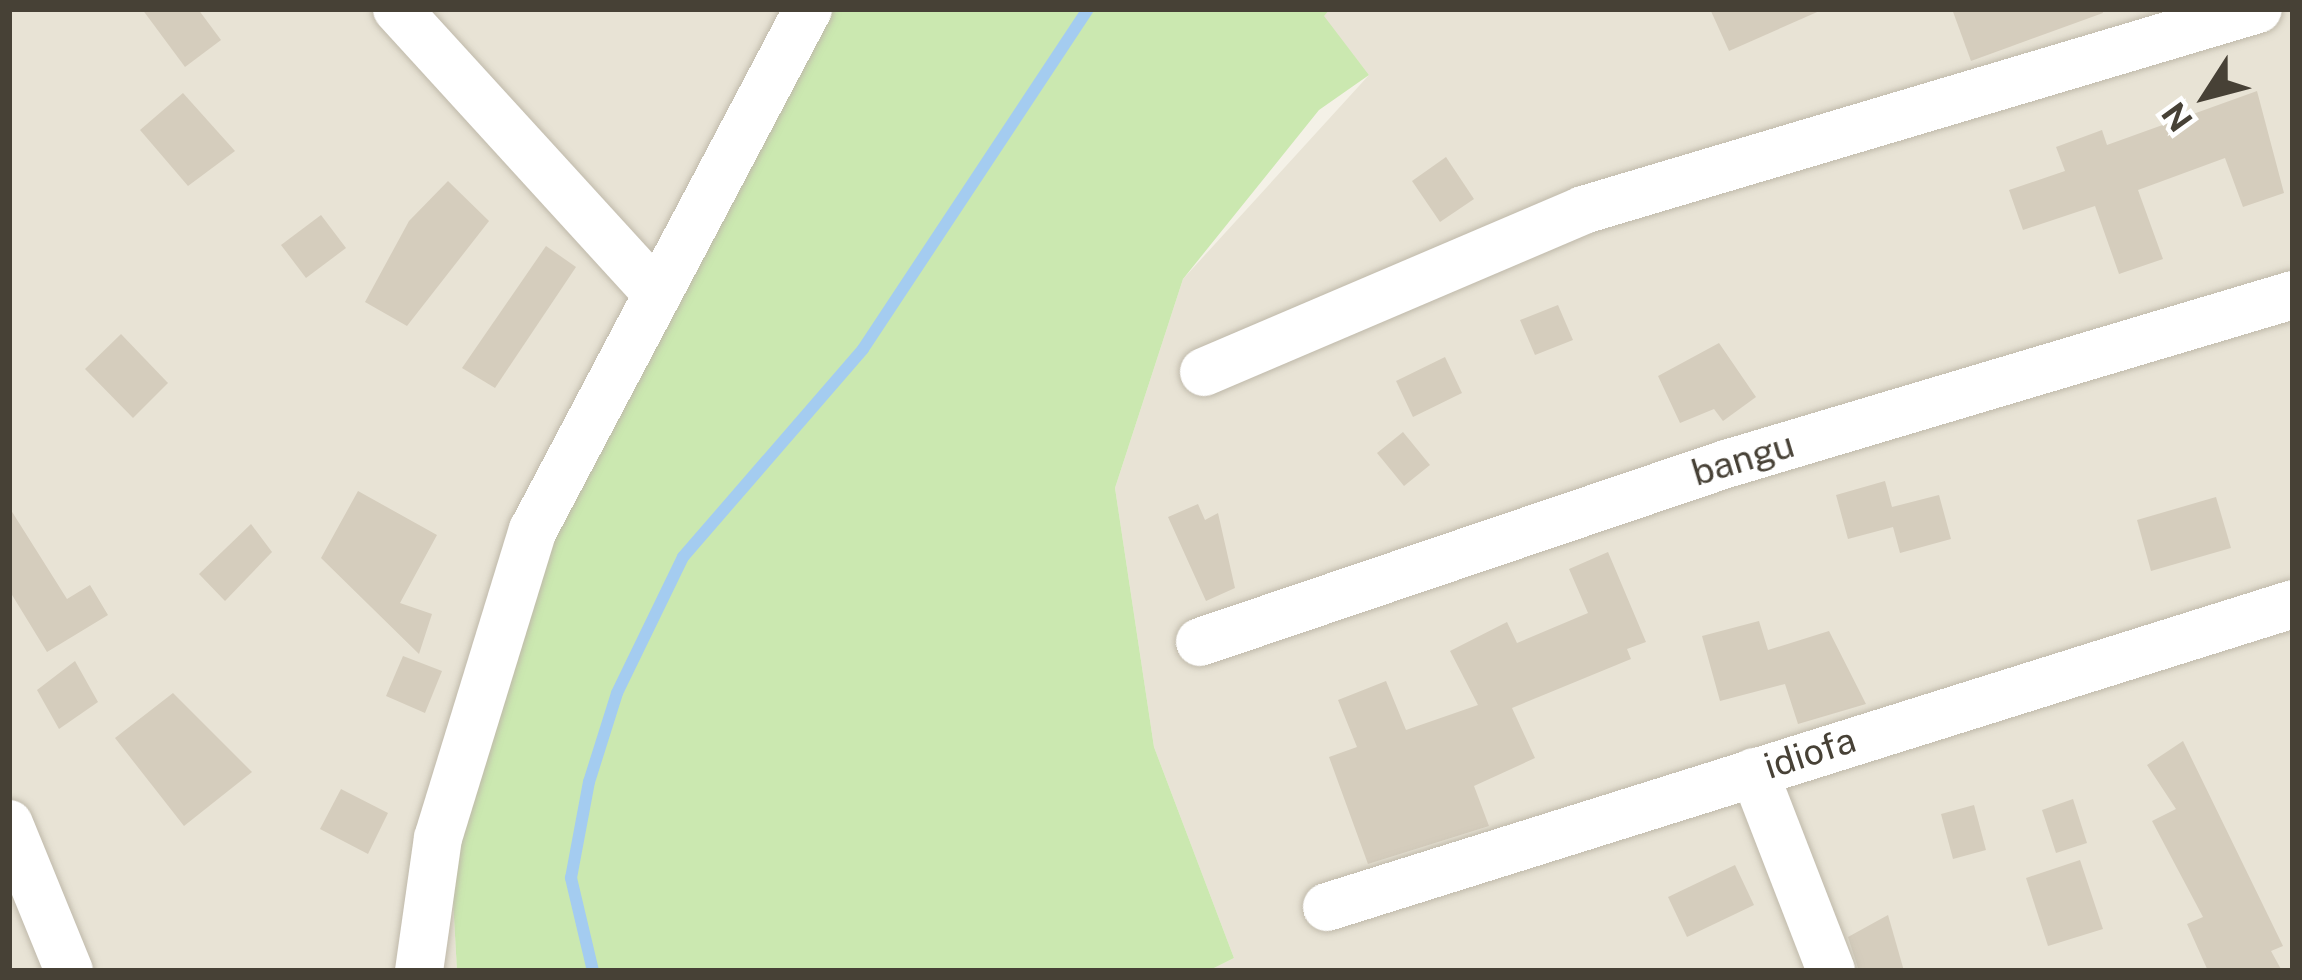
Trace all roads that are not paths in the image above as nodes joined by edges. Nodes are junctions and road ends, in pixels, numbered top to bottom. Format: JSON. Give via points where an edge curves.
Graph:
{"nodes":[{"id":1,"x":398,"y":9,"type":"edge"},
{"id":2,"x":808,"y":9,"type":"edge"},
{"id":3,"x":2258,"y":9,"type":"edge"},
{"id":4,"x":657,"y":294,"type":"junction"},
{"id":5,"x":2293,"y":296,"type":"edge"},
{"id":6,"x":1204,"y":372,"type":"dead end"},
{"id":7,"x":2293,"y":604,"type":"edge"},
{"id":8,"x":1200,"y":642,"type":"dead end"},
{"id":9,"x":1754,"y":772,"type":"junction"},
{"id":10,"x":9,"y":824,"type":"edge"},
{"id":11,"x":1328,"y":907,"type":"dead end"},
{"id":12,"x":69,"y":971,"type":"edge"},
{"id":13,"x":419,"y":971,"type":"edge"},
{"id":14,"x":1831,"y":971,"type":"edge"}],
"edges":[{"from":1,"to":4,"type":"street"},
{"from":2,"to":4,"type":"street"},
{"from":3,"to":6,"type":"street","via":[[1583,210]]},
{"from":4,"to":13,"type":"street","via":[[515,578],[438,838]]},
{"from":5,"to":8,"type":"street","name":"bangu","via":[[1726,464]]},
{"from":7,"to":9,"type":"street","name":"idiofa"},
{"from":9,"to":11,"type":"street","name":"idiofa"},
{"from":9,"to":14,"type":"street"},
{"from":10,"to":12,"type":"street"}]}
